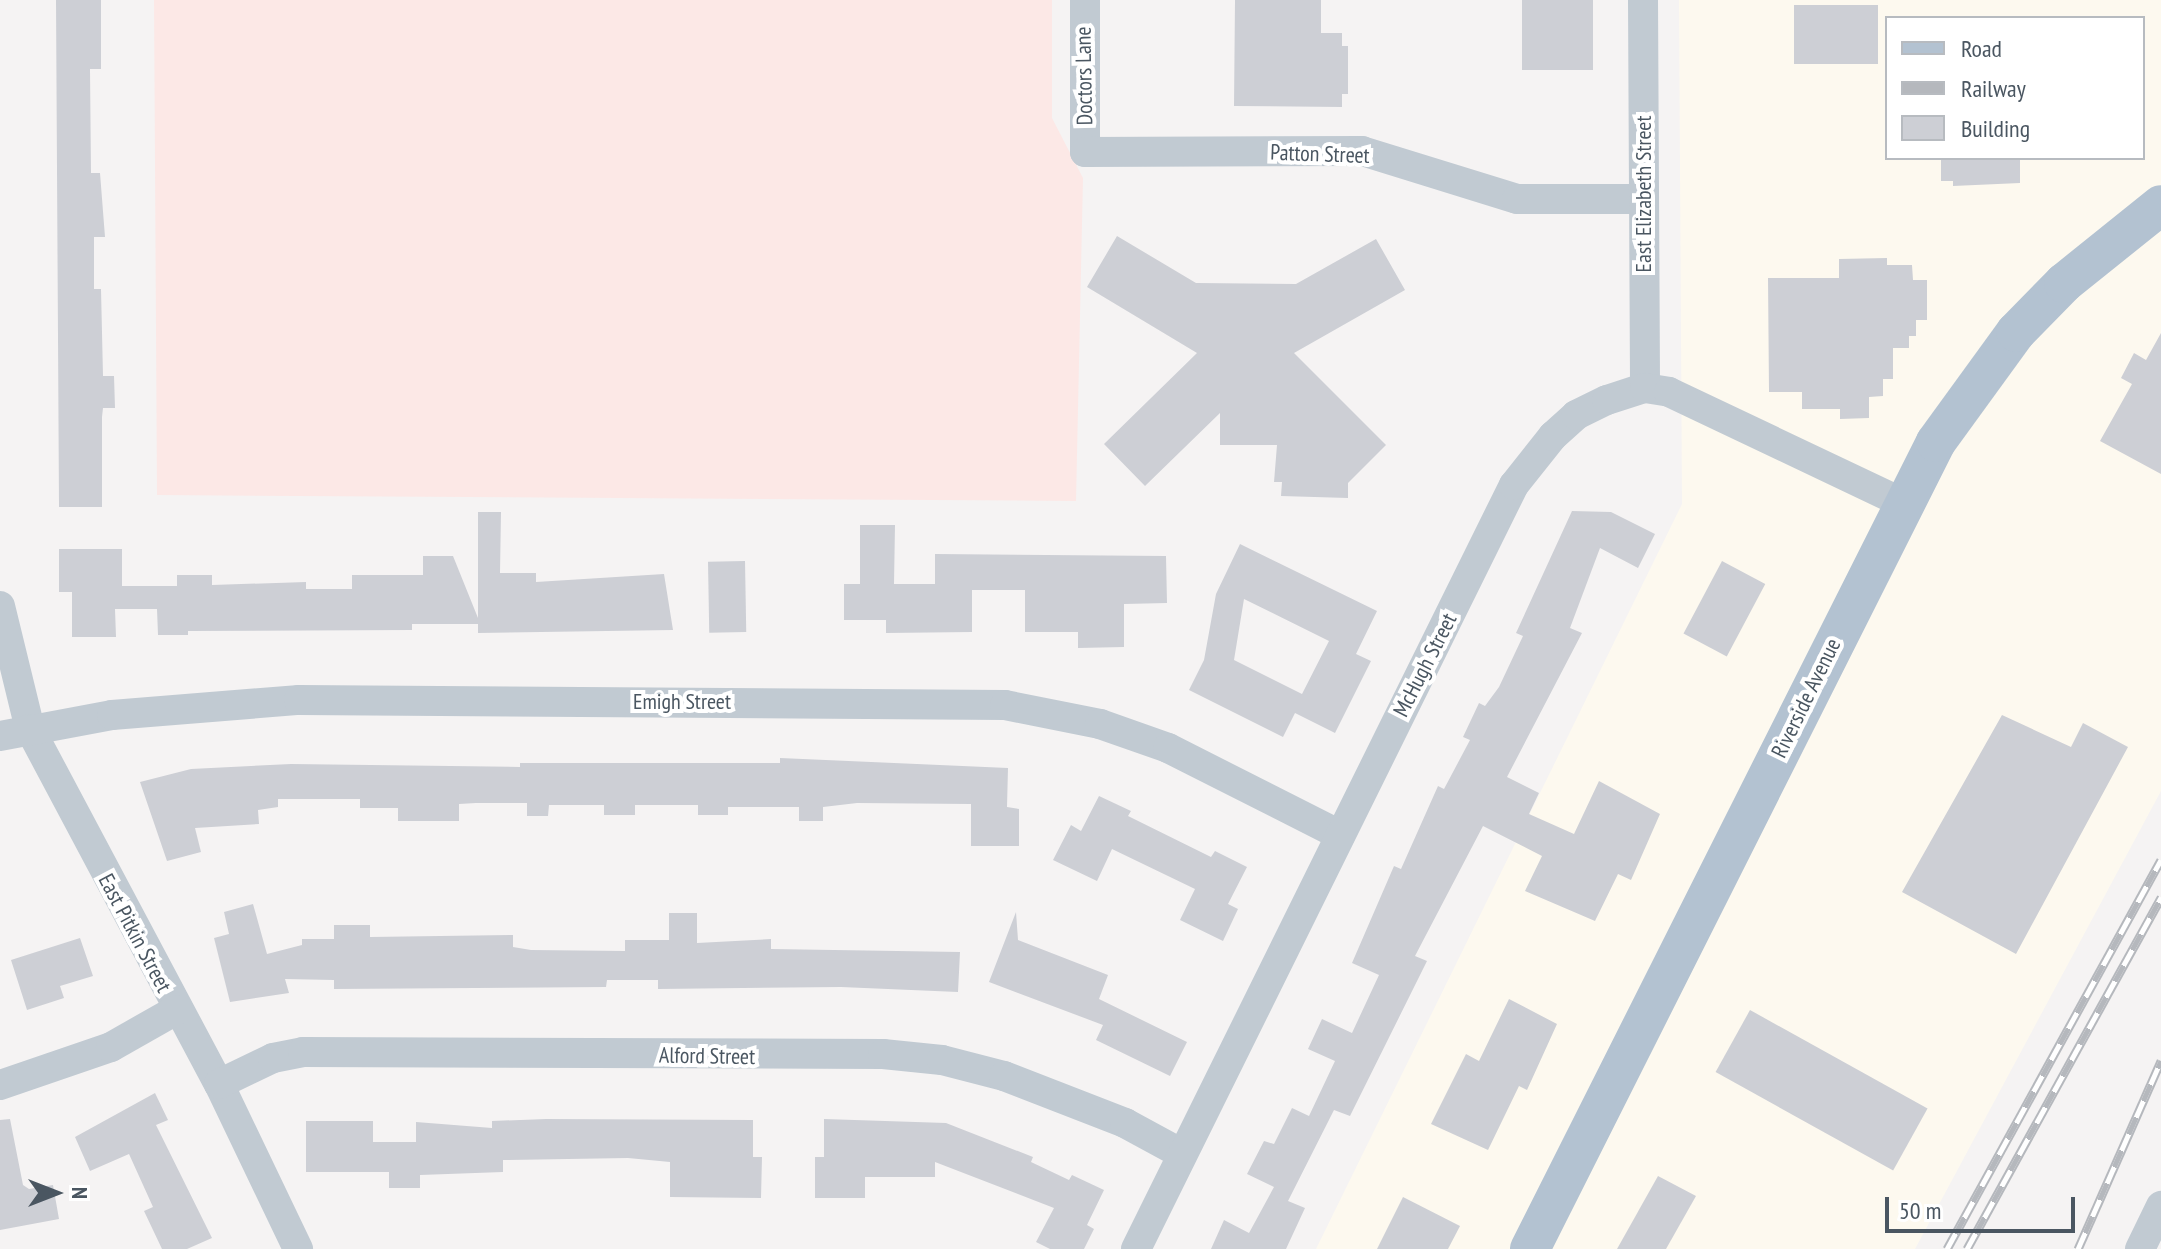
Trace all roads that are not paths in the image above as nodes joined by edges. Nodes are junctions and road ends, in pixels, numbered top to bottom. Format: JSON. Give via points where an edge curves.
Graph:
{"nodes":[{"id":1,"x":1085,"y":0,"type":"edge"},
{"id":2,"x":1643,"y":0,"type":"edge"},
{"id":3,"x":1085,"y":152,"type":"joint"},
{"id":4,"x":1644,"y":199,"type":"junction"},
{"id":5,"x":2161,"y":205,"type":"edge"},
{"id":6,"x":1645,"y":388,"type":"junction"},
{"id":7,"x":1903,"y":503,"type":"junction"},
{"id":8,"x":0,"y":606,"type":"edge"},
{"id":9,"x":30,"y":729,"type":"junction"},
{"id":10,"x":0,"y":736,"type":"edge"},
{"id":11,"x":1340,"y":835,"type":"junction"},
{"id":12,"x":176,"y":1010,"type":"junction"},
{"id":13,"x":219,"y":1084,"type":"junction"},
{"id":14,"x":0,"y":1085,"type":"edge"},
{"id":15,"x":1182,"y":1154,"type":"junction"},
{"id":16,"x":2161,"y":1206,"type":"edge"},
{"id":17,"x":298,"y":1249,"type":"edge"},
{"id":18,"x":1136,"y":1249,"type":"edge"},
{"id":19,"x":1530,"y":1249,"type":"edge"},
{"id":20,"x":2140,"y":1249,"type":"edge"}],
"edges":[{"from":1,"to":3,"type":"street","name":"Doctors Lane"},
{"from":2,"to":4,"type":"street","name":"East Elizabeth Street"},
{"from":3,"to":4,"type":"street","name":"Patton Street","via":[[1362,151],[1517,199]]},
{"from":4,"to":6,"type":"street","name":"East Elizabeth Street"},
{"from":5,"to":7,"type":"main road","name":"Riverside Avenue","via":[[2064,283],[2007,343],[1963,399]]},
{"from":6,"to":7,"type":"street","via":[[1669,392],[1732,420]]},
{"from":6,"to":11,"type":"street","name":"McHugh Street","via":[[1576,415],[1514,485]]},
{"from":7,"to":19,"type":"main road","name":"Riverside Avenue"},
{"from":8,"to":9,"type":"street","name":"East Pitkin Street"},
{"from":9,"to":10,"type":"street","name":"Emigh Street"},
{"from":9,"to":11,"type":"street","name":"Emigh Street","via":[[112,715],[299,700],[1005,705],[1100,724],[1168,748]]},
{"from":9,"to":12,"type":"street","name":"East Pitkin Street"},
{"from":11,"to":15,"type":"street","name":"McHugh Street"},
{"from":12,"to":13,"type":"street","name":"East Pitkin Street"},
{"from":12,"to":14,"type":"street","via":[[111,1047]]},
{"from":13,"to":15,"type":"street","name":"Alford Street","via":[[273,1058],[303,1052],[883,1054],[942,1060],[1004,1076],[1125,1123]]},
{"from":13,"to":17,"type":"street","name":"East Pitkin Street"},
{"from":15,"to":18,"type":"street","name":"McHugh Street"},
{"from":16,"to":20,"type":"street"}]}
